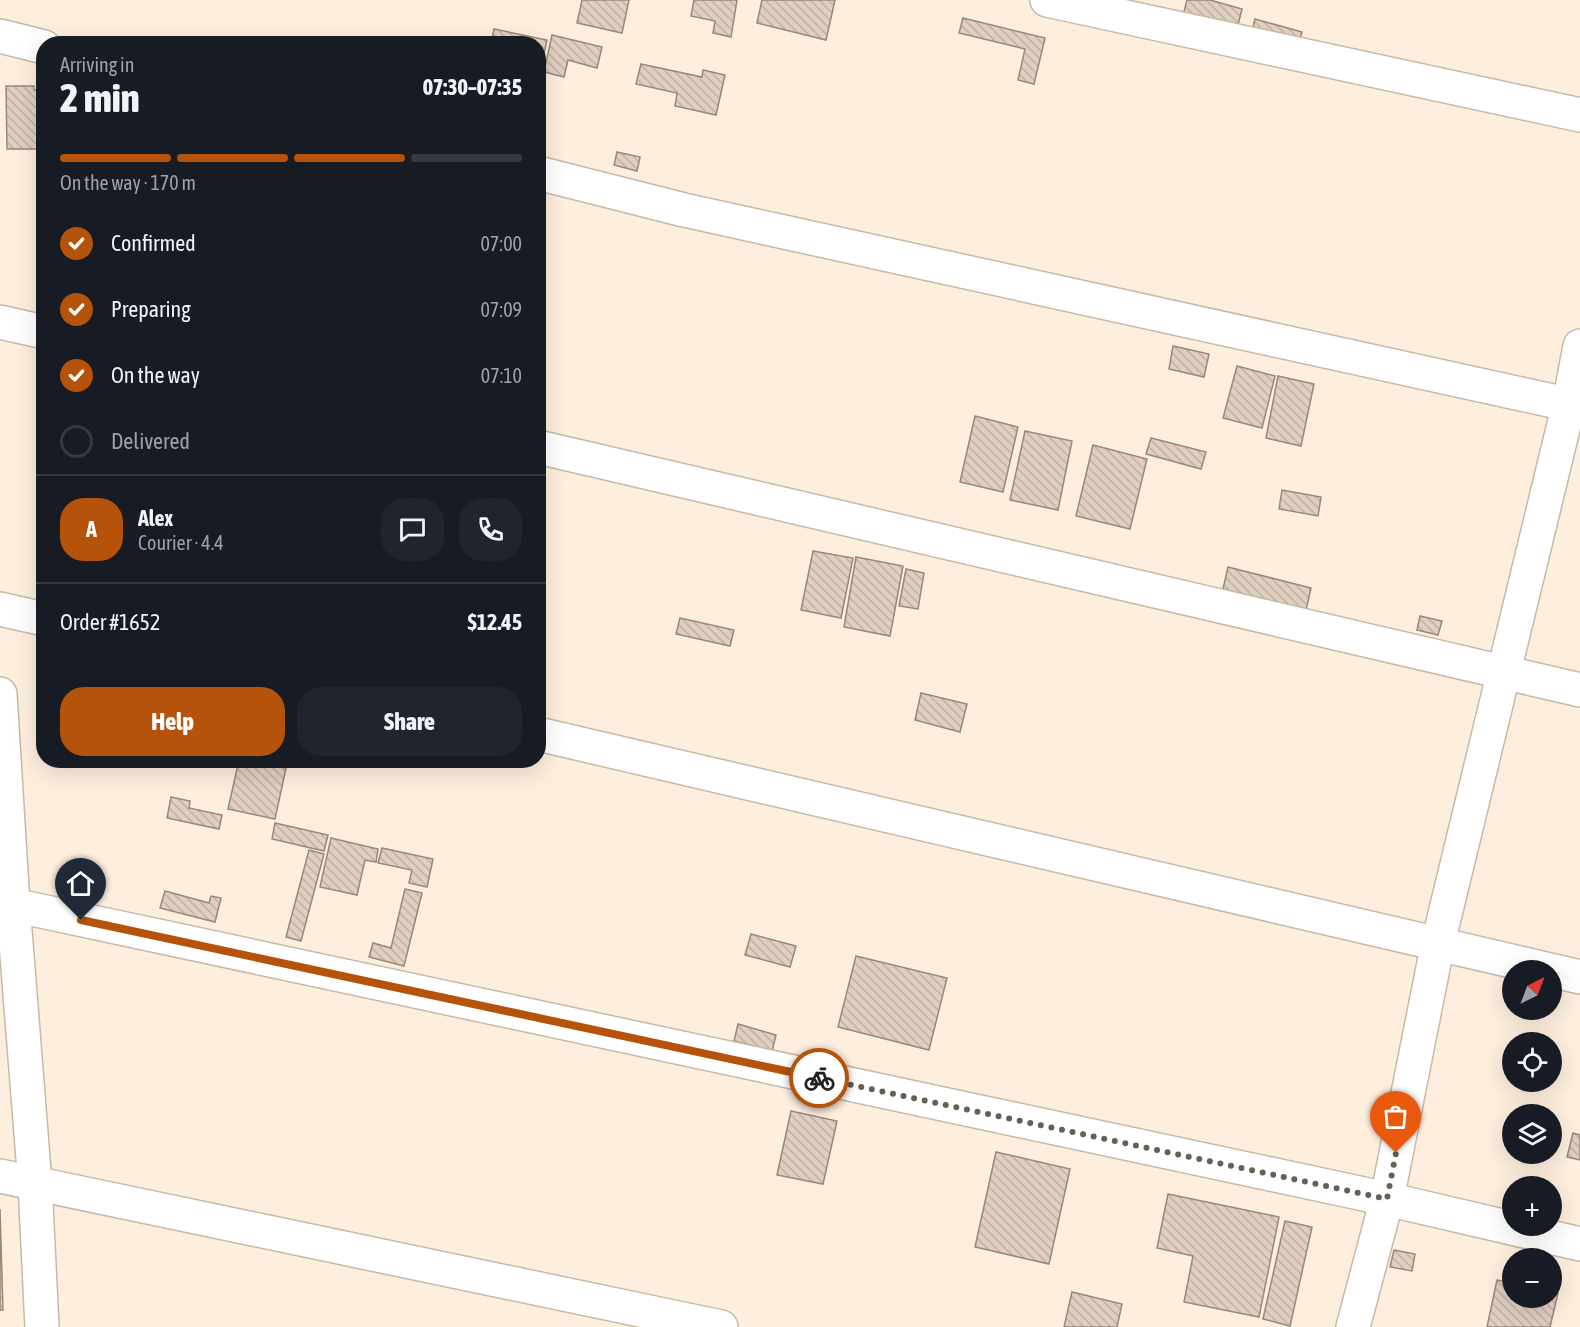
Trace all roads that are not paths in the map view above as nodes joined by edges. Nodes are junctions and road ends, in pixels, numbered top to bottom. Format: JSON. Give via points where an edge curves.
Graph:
{"nodes":[{"id":1,"x":1047,"y":0,"type":"edge"},
{"id":2,"x":0,"y":36,"type":"edge"},
{"id":3,"x":36,"y":45,"type":"edge"},
{"id":4,"x":1580,"y":115,"type":"edge"},
{"id":5,"x":546,"y":175,"type":"edge"},
{"id":6,"x":0,"y":322,"type":"edge"},
{"id":7,"x":36,"y":330,"type":"edge"},
{"id":8,"x":1580,"y":346,"type":"edge"},
{"id":9,"x":1575,"y":406,"type":"edge"},
{"id":10,"x":546,"y":449,"type":"edge"},
{"id":11,"x":0,"y":609,"type":"edge"},
{"id":12,"x":36,"y":617,"type":"edge"},
{"id":13,"x":1505,"y":673,"type":"junction"},
{"id":14,"x":1580,"y":690,"type":"edge"},
{"id":15,"x":0,"y":694,"type":"edge"},
{"id":16,"x":546,"y":736,"type":"edge"},
{"id":17,"x":13,"y":905,"type":"junction"},
{"id":18,"x":1438,"y":944,"type":"junction"},
{"id":19,"x":1580,"y":977,"type":"edge"},
{"id":20,"x":0,"y":1176,"type":"edge"},
{"id":21,"x":35,"y":1184,"type":"junction"},
{"id":22,"x":1387,"y":1199,"type":"junction"},
{"id":23,"x":1580,"y":1244,"type":"edge"},
{"id":24,"x":42,"y":1327,"type":"edge"},
{"id":25,"x":721,"y":1327,"type":"edge"},
{"id":26,"x":1353,"y":1327,"type":"edge"}],
"edges":[{"from":1,"to":4,"type":"street"},
{"from":2,"to":3,"type":"street"},
{"from":5,"to":9,"type":"street","via":[[684,210]]},
{"from":6,"to":7,"type":"street"},
{"from":8,"to":9,"type":"street"},
{"from":9,"to":13,"type":"street"},
{"from":10,"to":13,"type":"street"},
{"from":11,"to":12,"type":"street"},
{"from":13,"to":14,"type":"street"},
{"from":13,"to":18,"type":"street"},
{"from":15,"to":17,"type":"street"},
{"from":16,"to":18,"type":"street"},
{"from":17,"to":21,"type":"street"},
{"from":17,"to":22,"type":"street"},
{"from":18,"to":19,"type":"street"},
{"from":18,"to":22,"type":"street"},
{"from":20,"to":21,"type":"street"},
{"from":21,"to":24,"type":"street"},
{"from":21,"to":25,"type":"street"},
{"from":22,"to":23,"type":"street"},
{"from":22,"to":26,"type":"street"}]}
